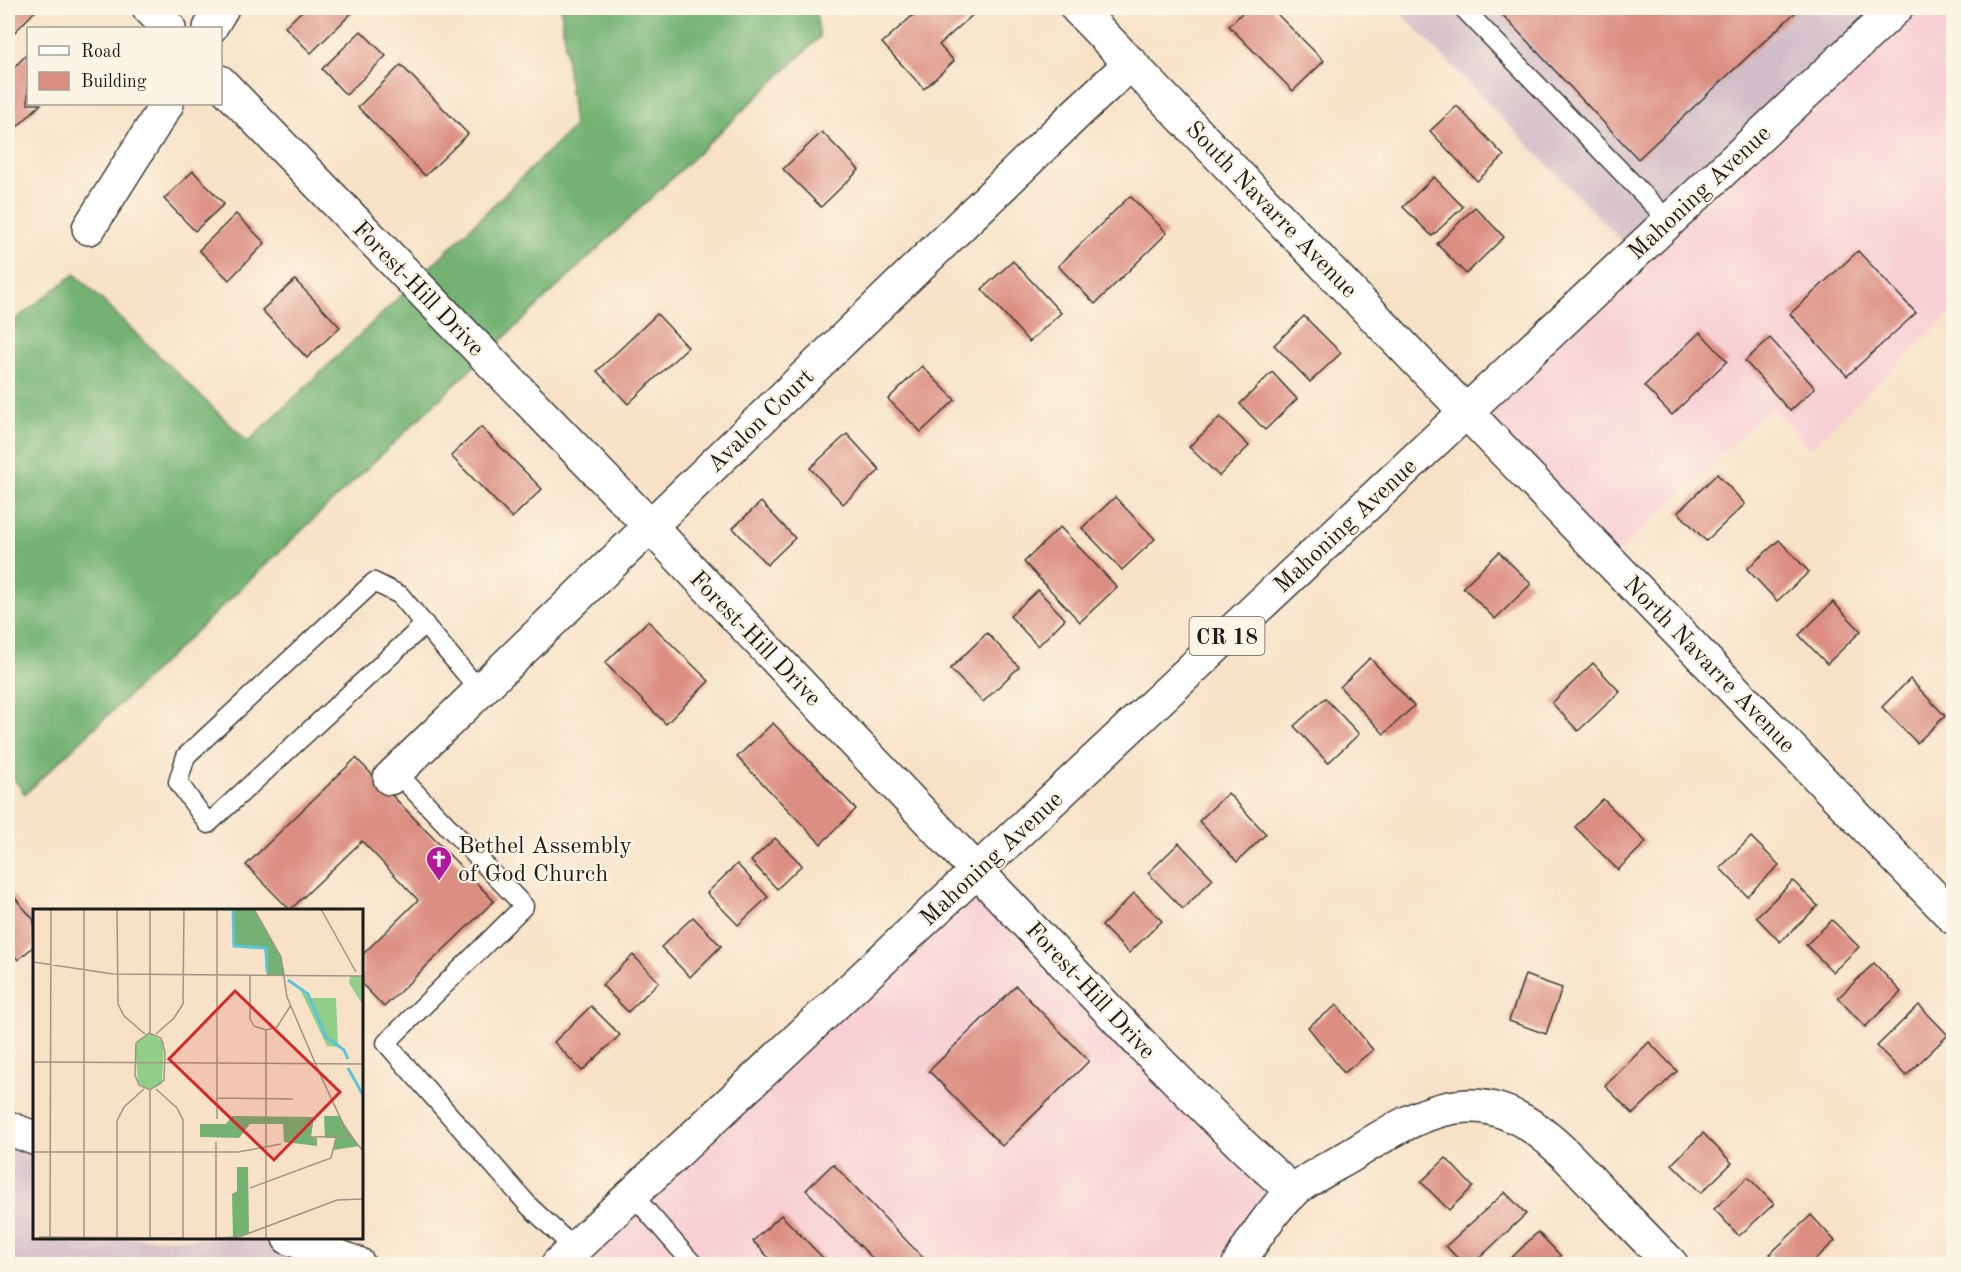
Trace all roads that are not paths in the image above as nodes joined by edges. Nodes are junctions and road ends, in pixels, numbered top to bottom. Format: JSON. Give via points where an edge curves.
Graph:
{"nodes":[{"id":1,"x":148,"y":8,"type":"edge"},
{"id":2,"x":222,"y":8,"type":"edge"},
{"id":3,"x":1077,"y":8,"type":"edge"},
{"id":4,"x":1463,"y":8,"type":"edge"},
{"id":5,"x":1896,"y":8,"type":"edge"},
{"id":6,"x":168,"y":27,"type":"edge"},
{"id":7,"x":211,"y":27,"type":"edge"},
{"id":8,"x":1131,"y":63,"type":"junction"},
{"id":9,"x":222,"y":84,"type":"edge"},
{"id":10,"x":166,"y":105,"type":"edge"},
{"id":11,"x":1669,"y":221,"type":"junction"},
{"id":12,"x":89,"y":228,"type":"dead end"},
{"id":13,"x":1466,"y":411,"type":"junction"},
{"id":14,"x":650,"y":526,"type":"junction"},
{"id":15,"x":424,"y":624,"type":"junction"},
{"id":16,"x":480,"y":691,"type":"junction"},
{"id":17,"x":393,"y":775,"type":"joint"},
{"id":18,"x":978,"y":871,"type":"junction"},
{"id":19,"x":1953,"y":918,"type":"edge"},
{"id":20,"x":8,"y":1128,"type":"edge"},
{"id":21,"x":33,"y":1138,"type":"edge"},
{"id":22,"x":1293,"y":1192,"type":"junction"},
{"id":23,"x":632,"y":1194,"type":"junction"},
{"id":24,"x":292,"y":1239,"type":"edge"},
{"id":25,"x":566,"y":1256,"type":"edge"},
{"id":26,"x":358,"y":1264,"type":"edge"},
{"id":27,"x":693,"y":1264,"type":"edge"},
{"id":28,"x":1239,"y":1264,"type":"edge"},
{"id":29,"x":1671,"y":1264,"type":"edge"}],
"edges":[{"from":1,"to":6,"type":"street"},
{"from":2,"to":7,"type":"street"},
{"from":3,"to":8,"type":"street","name":"South Navarre Avenue"},
{"from":4,"to":11,"type":"lane"},
{"from":5,"to":11,"type":"street","name":"Mahoning Avenue","number":"CR 18"},
{"from":8,"to":13,"type":"street","name":"South Navarre Avenue"},
{"from":8,"to":14,"type":"street","name":"Avalon Court"},
{"from":9,"to":14,"type":"street","name":"Forest-Hill Drive"},
{"from":10,"to":12,"type":"street"},
{"from":11,"to":13,"type":"street","name":"Mahoning Avenue","number":"CR 18"},
{"from":13,"to":18,"type":"street","name":"Mahoning Avenue","number":"CR 18"},
{"from":13,"to":19,"type":"street","name":"North Navarre Avenue"},
{"from":14,"to":16,"type":"street","name":"Avalon Court"},
{"from":14,"to":18,"type":"street","name":"Forest-Hill Drive"},
{"from":15,"to":15,"type":"lane","via":[[400,595],[374,582],[228,717],[186,756],[178,782],[208,824]]},
{"from":15,"to":16,"type":"lane"},
{"from":16,"to":17,"type":"street","name":"Avalon Court"},
{"from":17,"to":25,"type":"lane","via":[[524,906],[386,1043],[530,1207]]},
{"from":18,"to":22,"type":"street","name":"Forest-Hill Drive","via":[[1141,1044]]},
{"from":18,"to":23,"type":"street","name":"Mahoning Avenue","number":"CR 18"},
{"from":20,"to":21,"type":"street"},
{"from":22,"to":28,"type":"street","via":[[1259,1232]]},
{"from":22,"to":29,"type":"street","via":[[1409,1122],[1446,1108],[1491,1108],[1510,1114],[1546,1137]]},
{"from":23,"to":25,"type":"street","name":"Mahoning Avenue","number":"CR 18"},
{"from":23,"to":27,"type":"lane"},
{"from":24,"to":26,"type":"street"}]}
